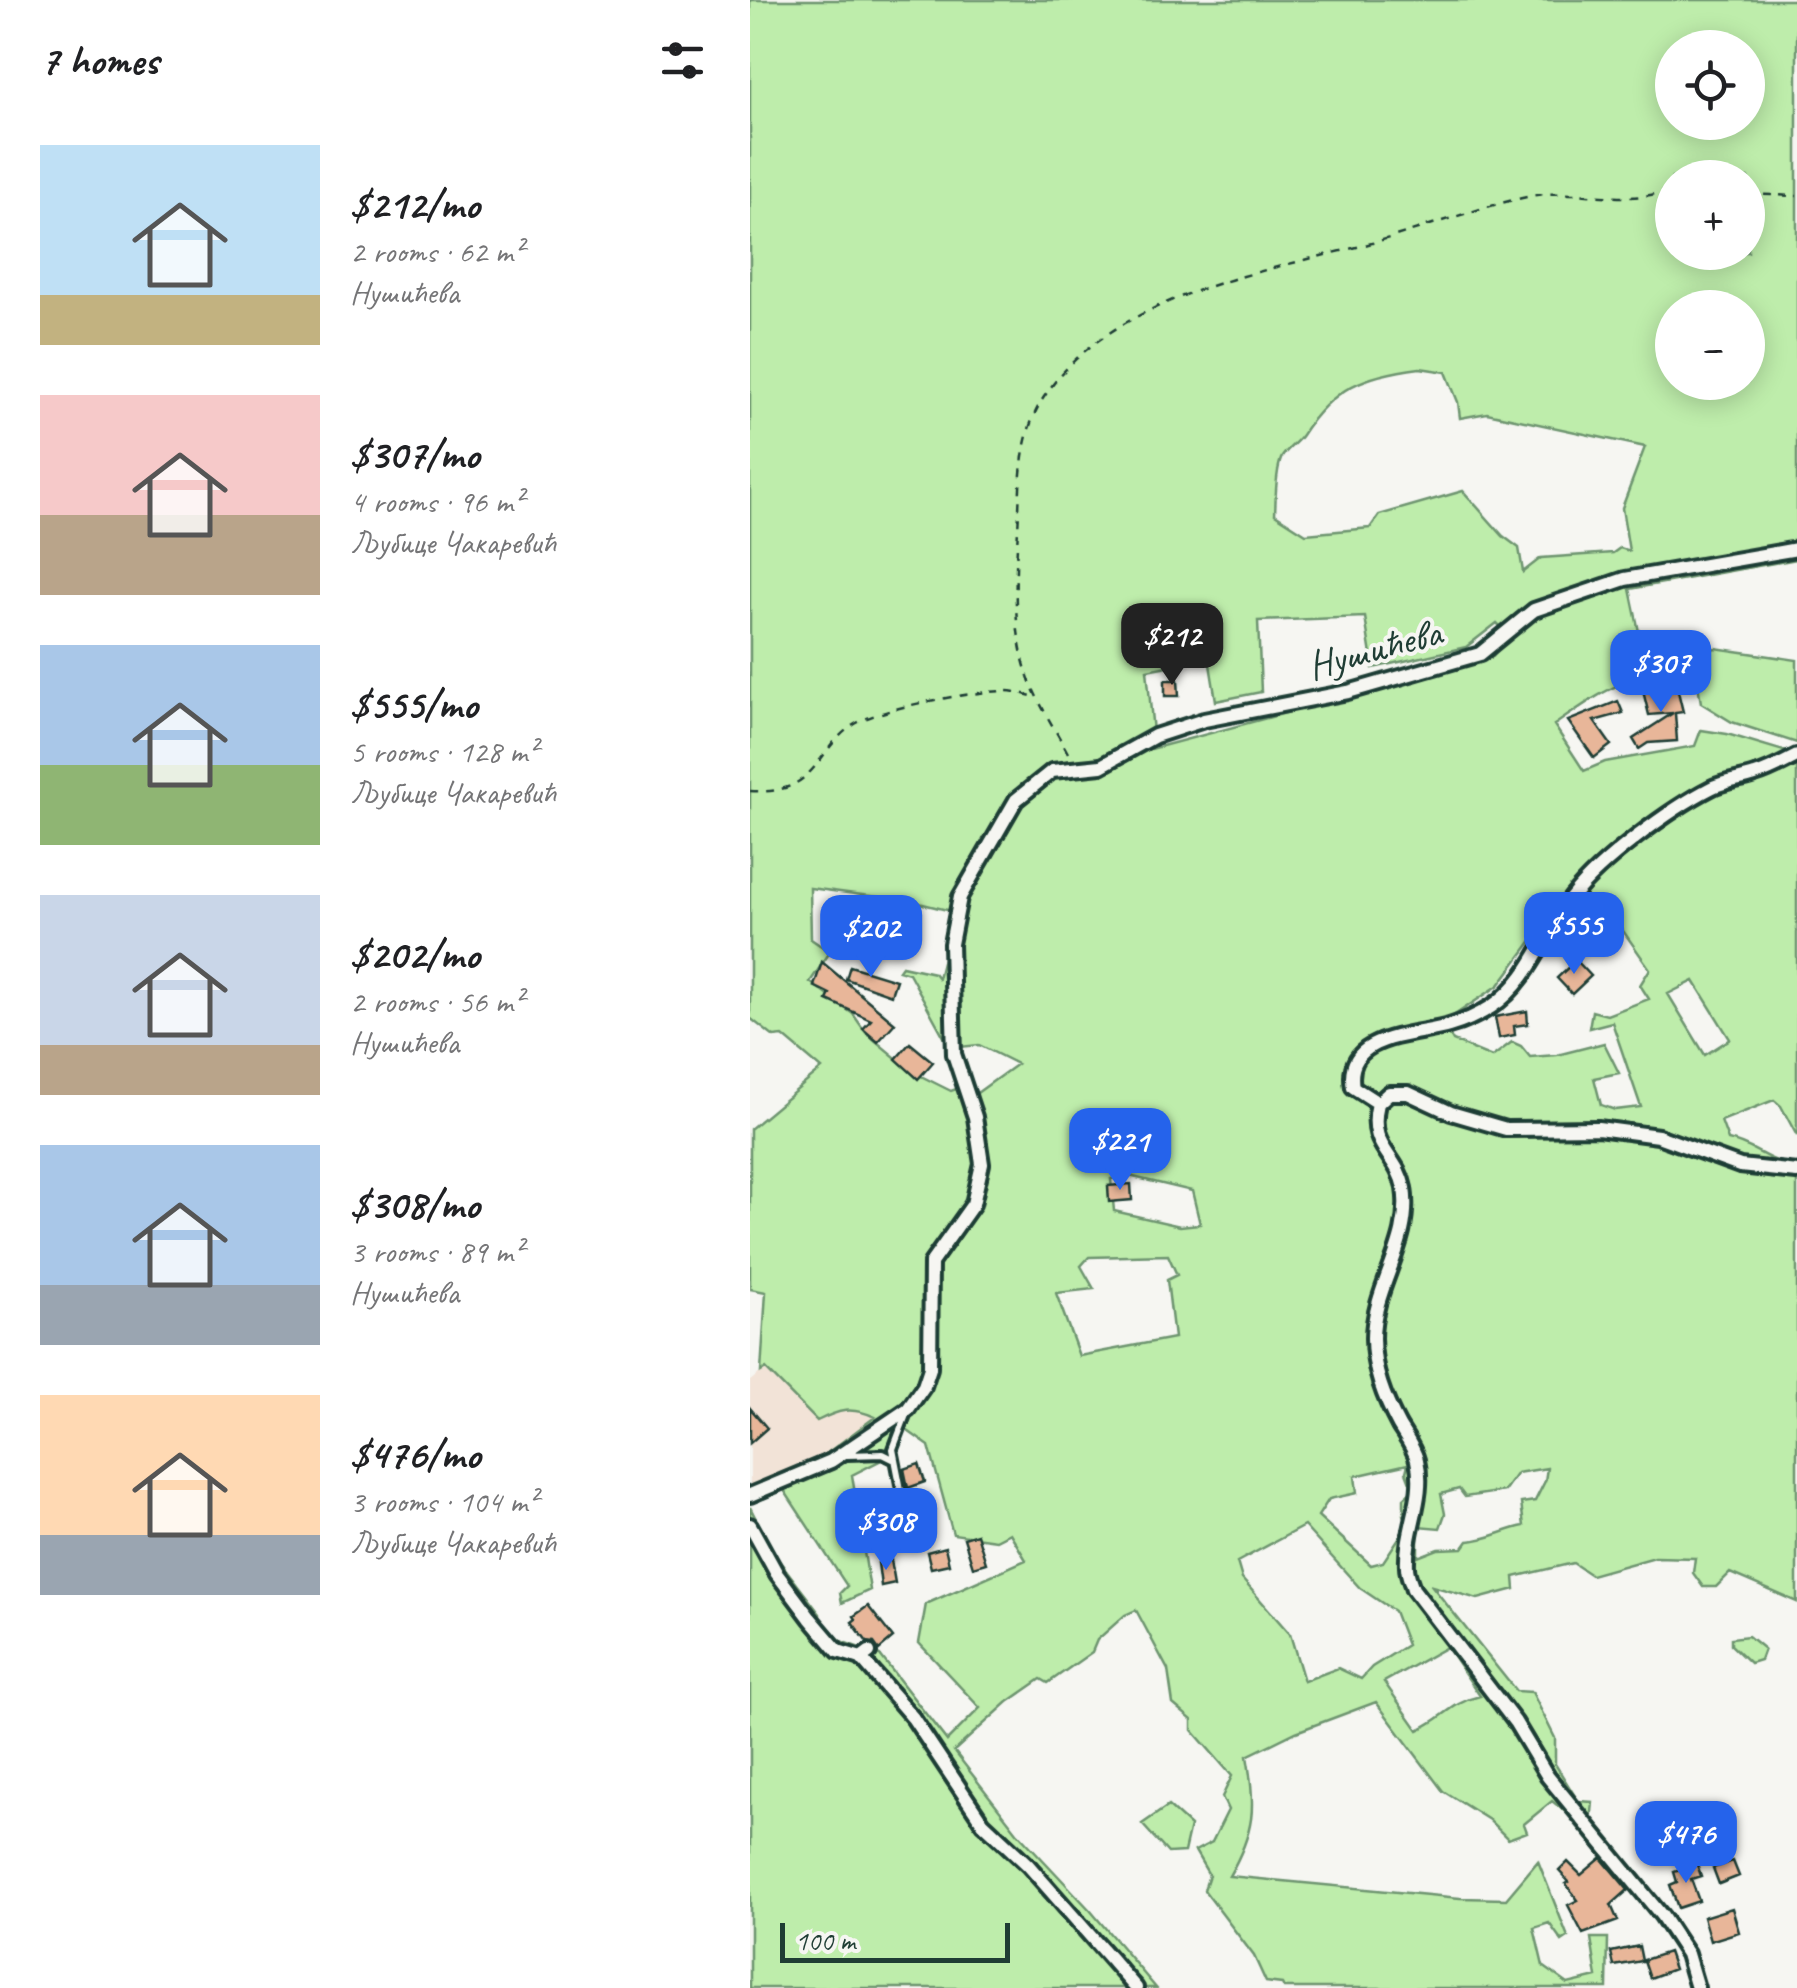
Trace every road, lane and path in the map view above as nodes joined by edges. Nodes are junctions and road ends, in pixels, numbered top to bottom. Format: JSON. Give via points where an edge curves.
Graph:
{"nodes":[{"id":1,"x":1765,"y":195,"type":"edge"},
{"id":2,"x":1797,"y":196,"type":"edge"},
{"id":3,"x":1655,"y":197,"type":"edge"},
{"id":4,"x":1797,"y":549,"type":"edge"},
{"id":5,"x":1037,"y":697,"type":"junction"},
{"id":6,"x":1797,"y":756,"type":"edge"},
{"id":7,"x":1076,"y":767,"type":"junction"},
{"id":8,"x":750,"y":791,"type":"edge"},
{"id":9,"x":1378,"y":1103,"type":"junction"},
{"id":10,"x":1797,"y":1172,"type":"edge"},
{"id":11,"x":908,"y":1409,"type":"junction"},
{"id":12,"x":838,"y":1456,"type":"junction"},
{"id":13,"x":894,"y":1460,"type":"junction"},
{"id":14,"x":750,"y":1495,"type":"edge"},
{"id":15,"x":750,"y":1525,"type":"edge"},
{"id":16,"x":908,"y":1530,"type":"dead end"},
{"id":17,"x":1136,"y":1988,"type":"edge"},
{"id":18,"x":1697,"y":1988,"type":"edge"}],
"edges":[{"from":1,"to":2,"type":"path"},
{"from":3,"to":5,"type":"path","via":[[1529,196],[1229,280],[1166,303],[1093,346],[1044,397],[1023,455],[1017,621]]},
{"from":4,"to":7,"type":"street","name":"Нушићева","via":[[1625,578],[1534,610],[1480,654],[1348,692],[1204,720],[1154,736],[1101,766]]},
{"from":5,"to":7,"type":"path"},
{"from":5,"to":8,"type":"path","via":[[983,692],[874,715],[842,733],[805,777]]},
{"from":6,"to":9,"type":"street","via":[[1714,786],[1610,861],[1574,894],[1520,983],[1490,1008],[1450,1026],[1385,1039],[1357,1056],[1353,1087]]},
{"from":7,"to":11,"type":"street","name":"Нушићева","via":[[1052,770],[1016,800],[960,898],[951,944],[954,1054],[982,1164],[973,1204],[931,1263],[930,1368]]},
{"from":9,"to":10,"type":"street","via":[[1389,1093],[1408,1093],[1506,1129],[1598,1128],[1658,1136],[1740,1166]]},
{"from":9,"to":18,"type":"street","via":[[1374,1127],[1404,1186],[1404,1225],[1376,1301],[1373,1338],[1386,1402],[1416,1458],[1420,1488],[1406,1567],[1413,1589],[1515,1722],[1548,1777],[1662,1916],[1687,1954]]},
{"from":11,"to":12,"type":"street","name":"Нушићева"},
{"from":11,"to":13,"type":"lane","name":"Нушићева"},
{"from":12,"to":13,"type":"lane","name":"Нушићева","via":[[882,1454]]},
{"from":12,"to":14,"type":"street","name":"Нушићева"},
{"from":13,"to":16,"type":"lane","name":"Нушићева"},
{"from":15,"to":17,"type":"street","via":[[810,1618],[838,1651],[865,1655],[983,1823]]}]}
